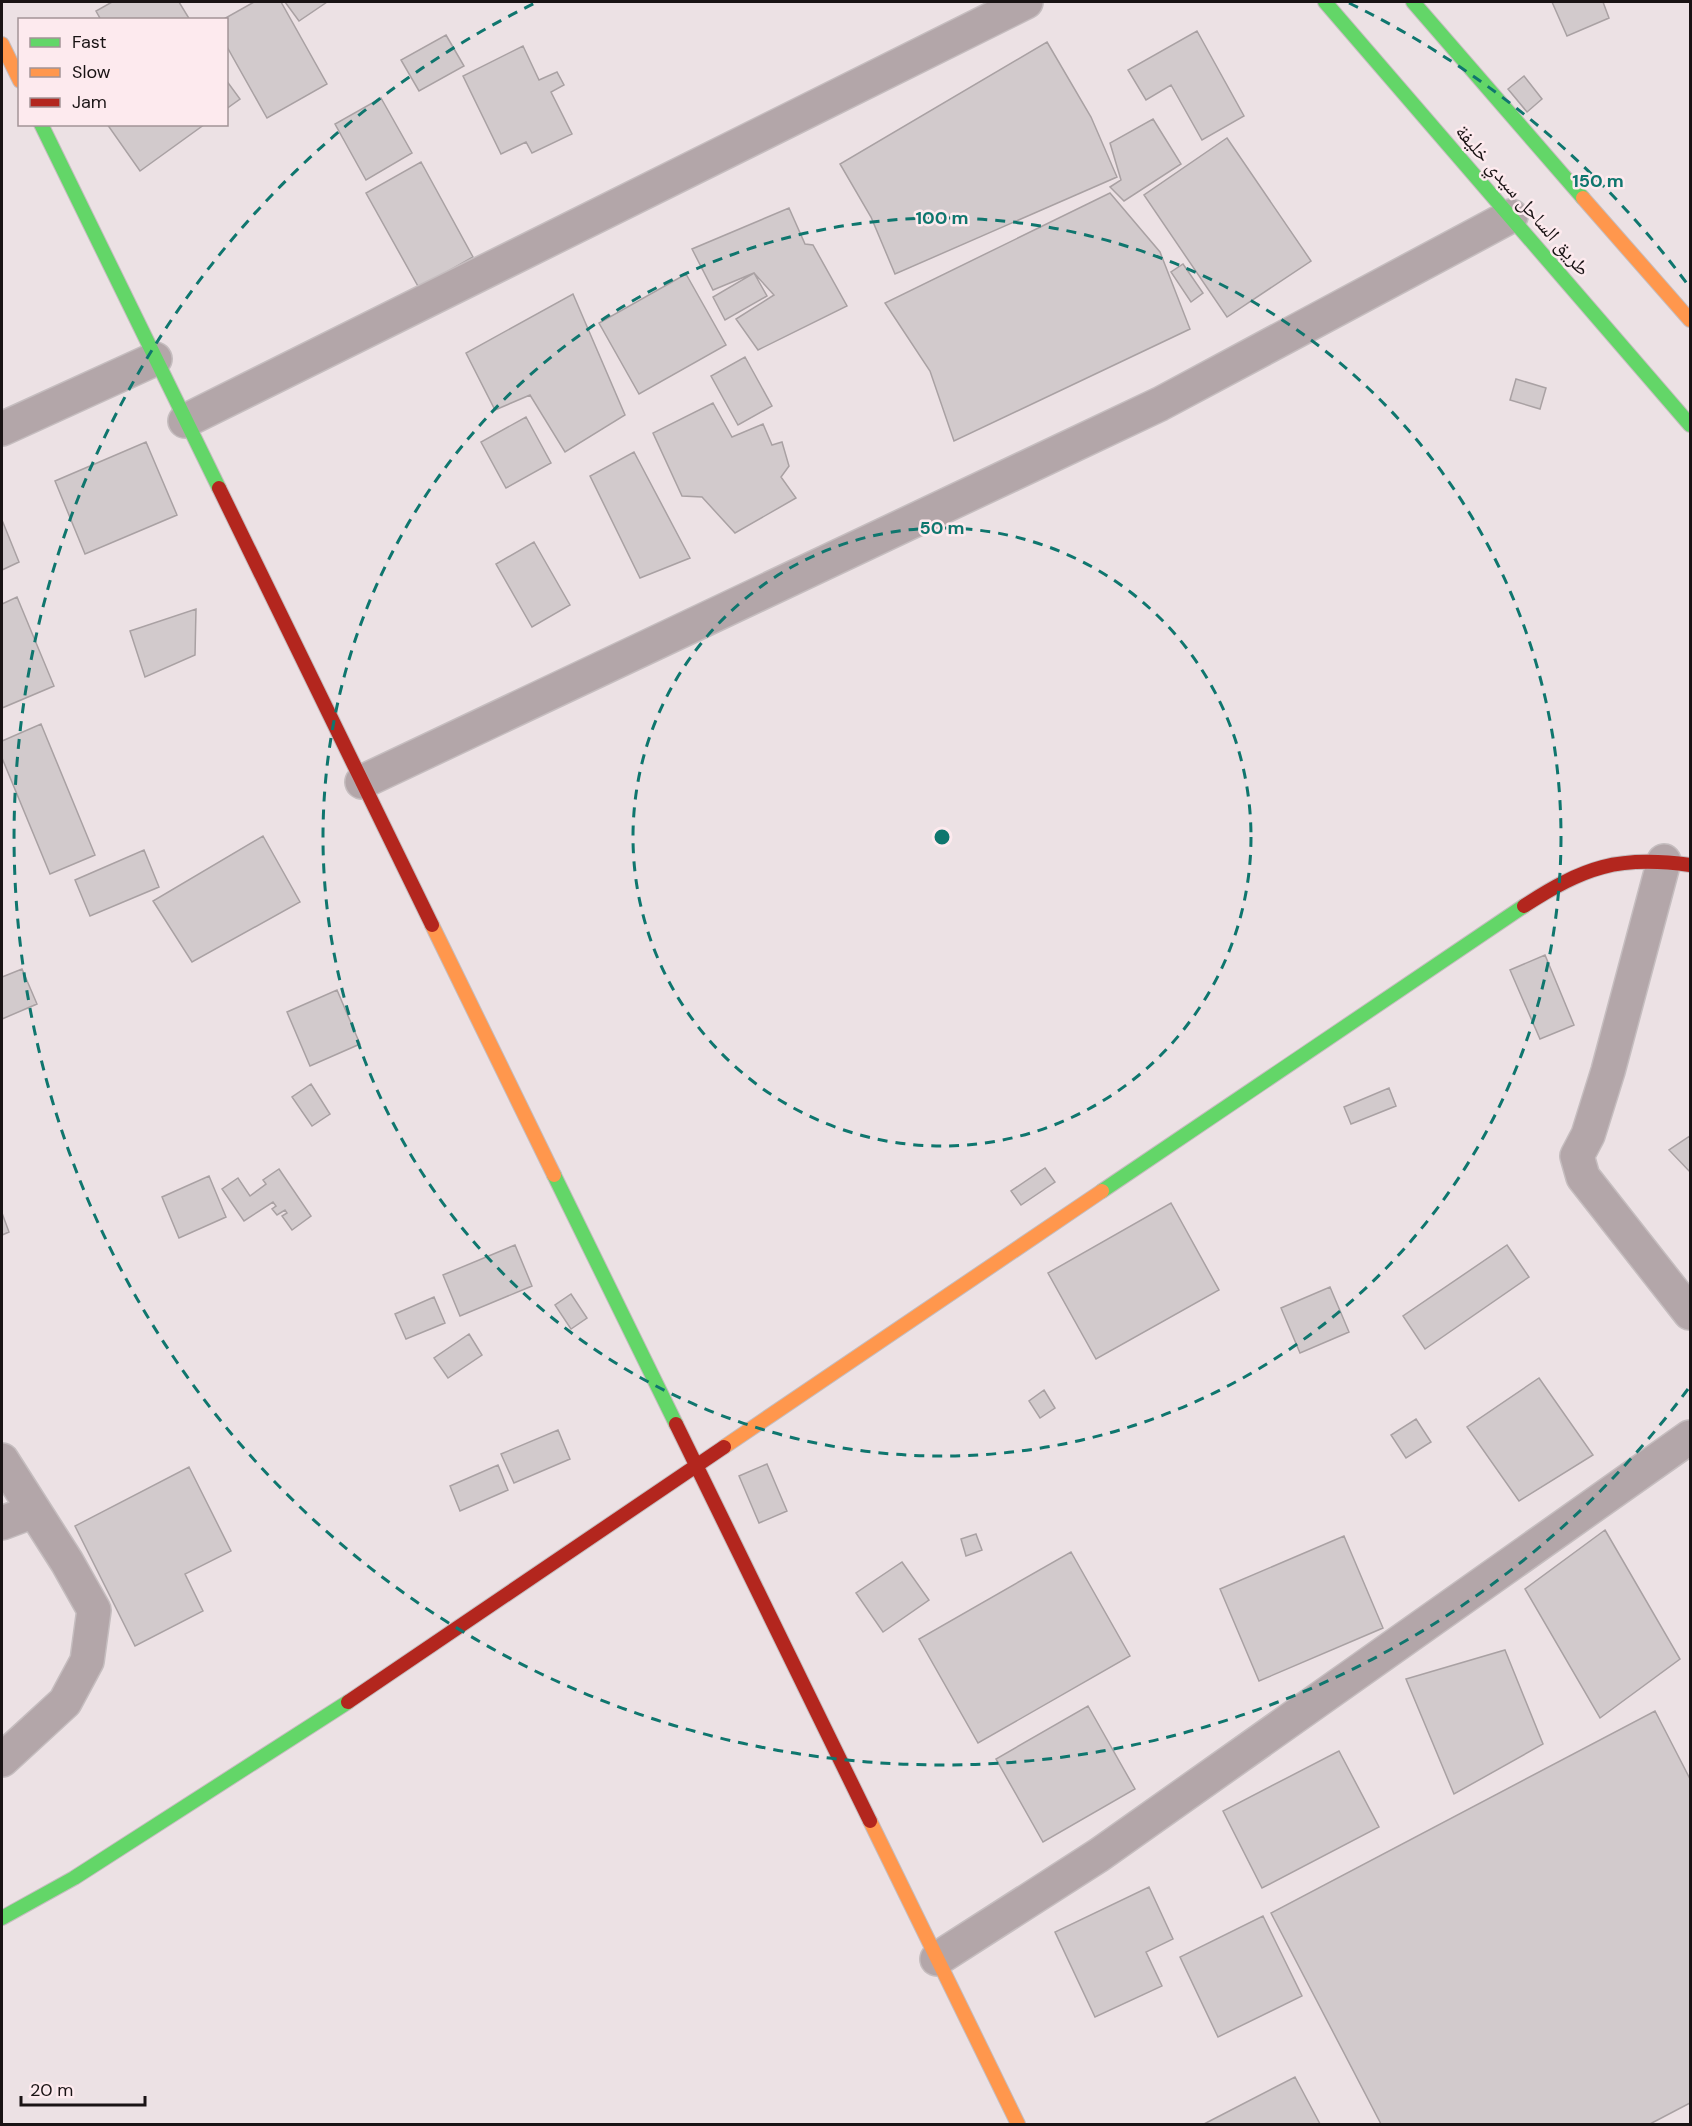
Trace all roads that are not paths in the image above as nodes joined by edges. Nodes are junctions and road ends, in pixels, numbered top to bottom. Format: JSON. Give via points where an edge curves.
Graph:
{"nodes":[{"id":1,"x":1026,"y":2,"type":"edge"},
{"id":2,"x":1325,"y":2,"type":"edge"},
{"id":3,"x":1413,"y":2,"type":"edge"},
{"id":4,"x":2,"y":44,"type":"edge"},
{"id":5,"x":18,"y":77,"type":"edge"},
{"id":6,"x":42,"y":126,"type":"edge"},
{"id":7,"x":1511,"y":216,"type":"junction"},
{"id":8,"x":1690,"y":320,"type":"edge"},
{"id":9,"x":155,"y":359,"type":"junction"},
{"id":10,"x":185,"y":421,"type":"junction"},
{"id":11,"x":1690,"y":425,"type":"edge"},
{"id":12,"x":2,"y":429,"type":"edge"},
{"id":13,"x":362,"y":782,"type":"junction"},
{"id":14,"x":1677,"y":863,"type":"edge"},
{"id":15,"x":1690,"y":1313,"type":"edge"},
{"id":16,"x":1690,"y":1437,"type":"edge"},
{"id":17,"x":2,"y":1460,"type":"edge"},
{"id":18,"x":696,"y":1466,"type":"junction"},
{"id":19,"x":34,"y":1511,"type":"junction"},
{"id":20,"x":2,"y":1523,"type":"edge"},
{"id":21,"x":2,"y":1760,"type":"edge"},
{"id":22,"x":2,"y":1918,"type":"edge"},
{"id":23,"x":937,"y":1959,"type":"junction"},
{"id":24,"x":1018,"y":2124,"type":"edge"}],
"edges":[{"from":1,"to":10,"type":"street"},
{"from":2,"to":7,"type":"main road","name":"طريق الساحل سيدي خليفة"},
{"from":3,"to":8,"type":"main road"},
{"from":4,"to":5,"type":"main road"},
{"from":6,"to":9,"type":"main road"},
{"from":7,"to":11,"type":"main road","name":"طريق الساحل سيدي خليفة"},
{"from":7,"to":13,"type":"street","via":[[1161,404]]},
{"from":9,"to":10,"type":"main road"},
{"from":9,"to":12,"type":"street"},
{"from":10,"to":13,"type":"main road"},
{"from":13,"to":18,"type":"main road"},
{"from":14,"to":15,"type":"street","via":[[1588,1135],[1577,1156],[1582,1177]]},
{"from":14,"to":18,"type":"main road","via":[[1623,861],[1576,875],[1482,934]]},
{"from":16,"to":23,"type":"street","via":[[1099,1855]]},
{"from":17,"to":19,"type":"street"},
{"from":18,"to":22,"type":"main road","via":[[342,1706],[74,1878]]},
{"from":18,"to":23,"type":"main road"},
{"from":19,"to":20,"type":"street"},
{"from":19,"to":21,"type":"street","via":[[94,1610],[87,1661],[65,1702]]},
{"from":23,"to":24,"type":"main road"}]}
